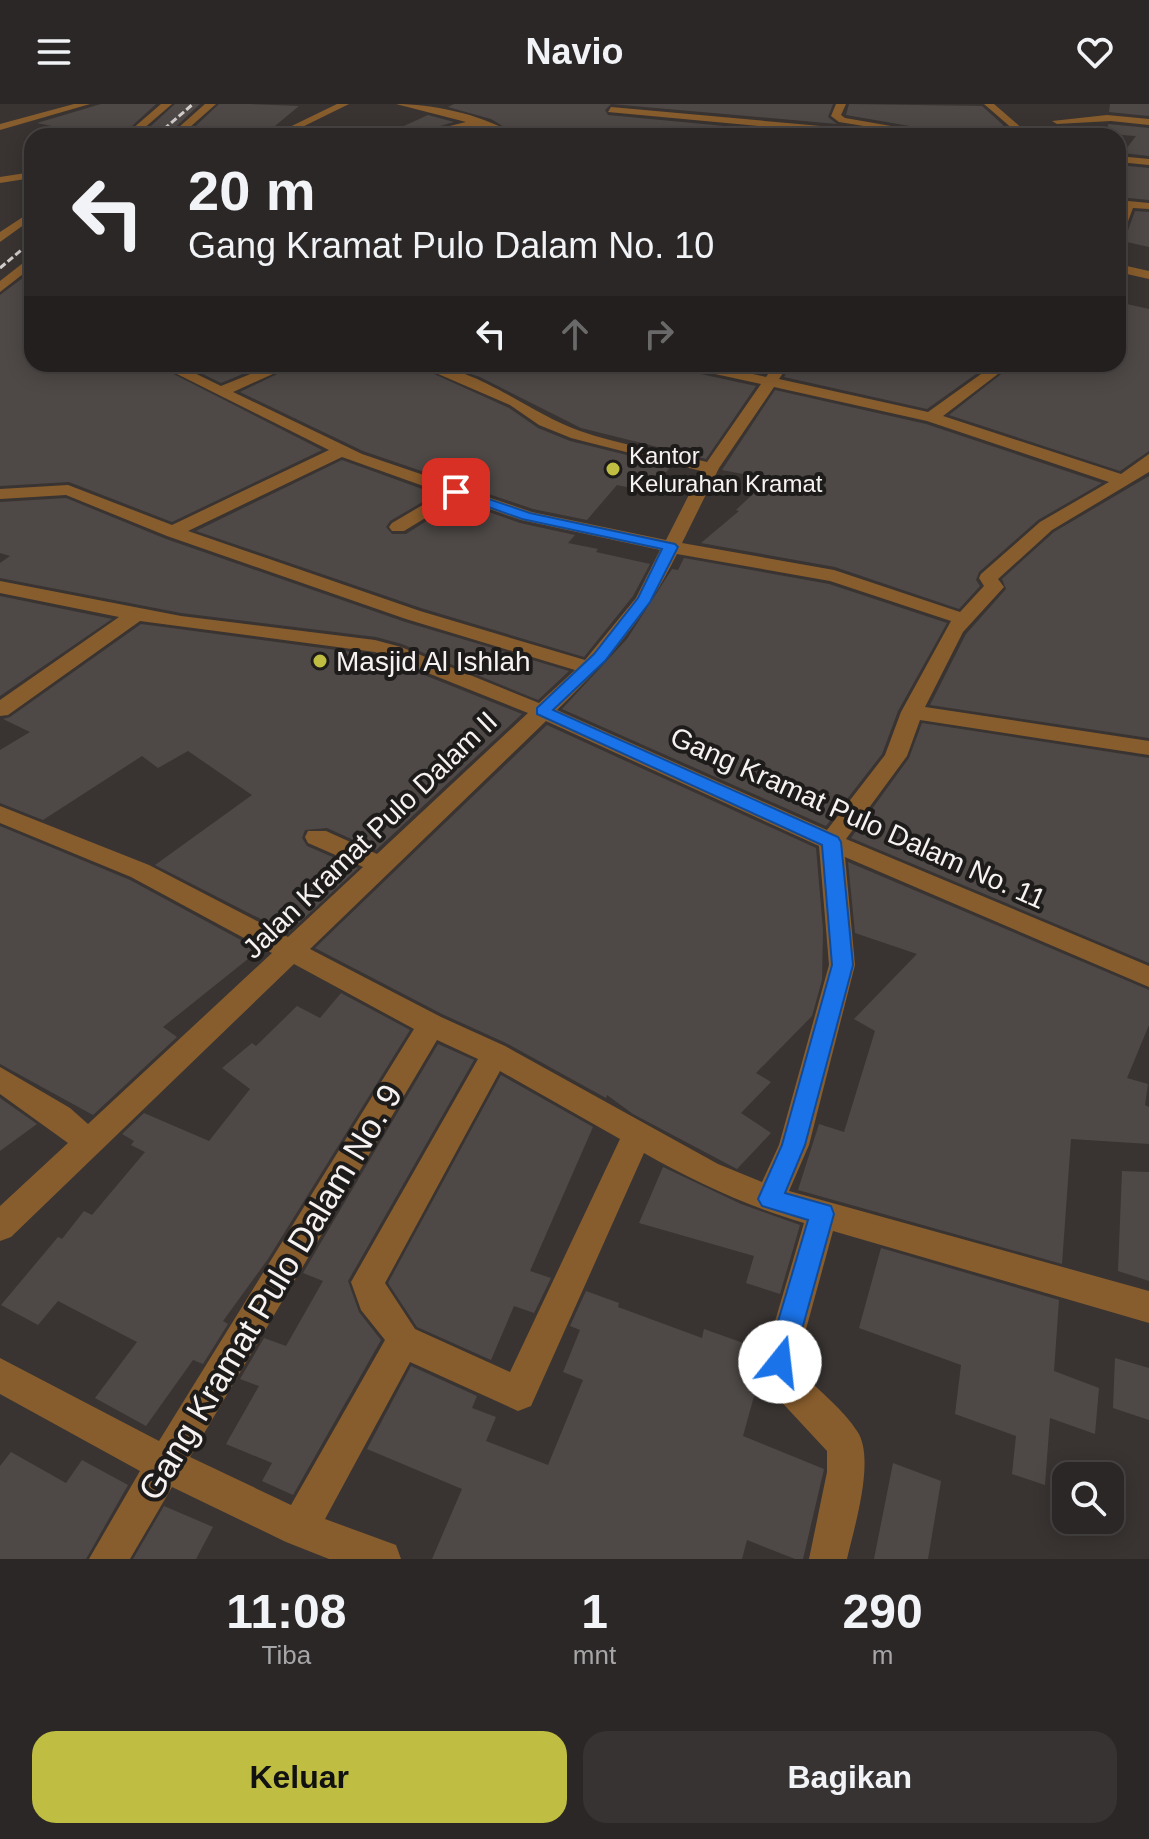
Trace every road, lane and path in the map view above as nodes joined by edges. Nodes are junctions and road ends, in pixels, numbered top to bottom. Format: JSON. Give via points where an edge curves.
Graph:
{"nodes":[{"id":1,"x":85,"y":104,"type":"edge"},
{"id":2,"x":167,"y":104,"type":"edge"},
{"id":3,"x":211,"y":104,"type":"edge"},
{"id":4,"x":344,"y":104,"type":"edge"},
{"id":5,"x":401,"y":104,"type":"edge"},
{"id":6,"x":617,"y":104,"type":"edge"},
{"id":7,"x":841,"y":104,"type":"edge"},
{"id":8,"x":989,"y":104,"type":"edge"},
{"id":9,"x":1109,"y":104,"type":"edge"},
{"id":10,"x":69,"y":110,"type":"junction"},
{"id":11,"x":97,"y":115,"type":"dead end"},
{"id":12,"x":1107,"y":119,"type":"junction"},
{"id":13,"x":1057,"y":121,"type":"dead end"},
{"id":14,"x":478,"y":122,"type":"junction"},
{"id":15,"x":853,"y":122,"type":"junction"},
{"id":16,"x":1149,"y":122,"type":"edge"},
{"id":17,"x":0,"y":127,"type":"edge"},
{"id":18,"x":138,"y":128,"type":"edge"},
{"id":19,"x":183,"y":128,"type":"edge"},
{"id":20,"x":293,"y":128,"type":"edge"},
{"id":21,"x":451,"y":128,"type":"edge"},
{"id":22,"x":492,"y":128,"type":"edge"},
{"id":23,"x":784,"y":128,"type":"edge"},
{"id":24,"x":847,"y":128,"type":"edge"},
{"id":25,"x":892,"y":128,"type":"edge"},
{"id":26,"x":1014,"y":128,"type":"edge"},
{"id":27,"x":1106,"y":128,"type":"edge"},
{"id":28,"x":1126,"y":160,"type":"edge"},
{"id":29,"x":1149,"y":162,"type":"edge"},
{"id":30,"x":24,"y":176,"type":"edge"},
{"id":31,"x":0,"y":180,"type":"edge"},
{"id":32,"x":1126,"y":203,"type":"edge"},
{"id":33,"x":1149,"y":206,"type":"edge"},
{"id":34,"x":24,"y":220,"type":"edge"},
{"id":35,"x":0,"y":238,"type":"edge"},
{"id":36,"x":24,"y":267,"type":"edge"},
{"id":37,"x":1126,"y":270,"type":"edge"},
{"id":38,"x":1149,"y":275,"type":"edge"},
{"id":39,"x":13,"y":277,"type":"junction"},
{"id":40,"x":24,"y":282,"type":"edge"},
{"id":41,"x":0,"y":288,"type":"edge"},
{"id":42,"x":181,"y":372,"type":"edge"},
{"id":43,"x":268,"y":372,"type":"edge"},
{"id":44,"x":442,"y":372,"type":"edge"},
{"id":45,"x":993,"y":372,"type":"edge"},
{"id":46,"x":776,"y":373,"type":"edge"},
{"id":47,"x":221,"y":391,"type":"junction"},
{"id":48,"x":931,"y":417,"type":"junction"},
{"id":49,"x":343,"y":450,"type":"junction"},
{"id":50,"x":1149,"y":459,"type":"edge"},
{"id":51,"x":711,"y":468,"type":"junction"},
{"id":52,"x":1124,"y":481,"type":"junction"},
{"id":53,"x":456,"y":492,"type":"junction"},
{"id":54,"x":0,"y":494,"type":"edge"},
{"id":55,"x":398,"y":527,"type":"dead end"},
{"id":56,"x":173,"y":532,"type":"junction"},
{"id":57,"x":671,"y":547,"type":"junction"},
{"id":58,"x":0,"y":587,"type":"edge"},
{"id":59,"x":135,"y":615,"type":"junction"},
{"id":60,"x":963,"y":619,"type":"junction"},
{"id":61,"x":588,"y":667,"type":"junction"},
{"id":62,"x":0,"y":710,"type":"edge"},
{"id":63,"x":543,"y":711,"type":"junction"},
{"id":64,"x":912,"y":712,"type":"junction"},
{"id":65,"x":1149,"y":748,"type":"edge"},
{"id":66,"x":0,"y":814,"type":"edge"},
{"id":67,"x":317,"y":837,"type":"dead end"},
{"id":68,"x":831,"y":842,"type":"junction"},
{"id":69,"x":382,"y":866,"type":"junction"},
{"id":70,"x":295,"y":950,"type":"junction"},
{"id":71,"x":1149,"y":977,"type":"edge"},
{"id":72,"x":431,"y":1025,"type":"junction"},
{"id":73,"x":495,"y":1054,"type":"junction"},
{"id":74,"x":0,"y":1079,"type":"edge"},
{"id":75,"x":637,"y":1134,"type":"junction"},
{"id":76,"x":89,"y":1142,"type":"junction"},
{"id":77,"x":770,"y":1199,"type":"junction"},
{"id":78,"x":822,"y":1214,"type":"junction"},
{"id":79,"x":0,"y":1227,"type":"edge"},
{"id":80,"x":1149,"y":1307,"type":"edge"},
{"id":81,"x":403,"y":1341,"type":"junction"},
{"id":82,"x":0,"y":1375,"type":"edge"},
{"id":83,"x":166,"y":1465,"type":"junction"},
{"id":84,"x":299,"y":1529,"type":"junction"},
{"id":85,"x":108,"y":1559,"type":"edge"},
{"id":86,"x":382,"y":1559,"type":"edge"},
{"id":87,"x":828,"y":1559,"type":"edge"}],
"edges":[{"from":1,"to":10,"type":"street"},
{"from":2,"to":18,"type":"street"},
{"from":3,"to":19,"type":"street"},
{"from":4,"to":20,"type":"street"},
{"from":5,"to":14,"type":"street"},
{"from":6,"to":23,"type":"street","via":[[611,110]]},
{"from":7,"to":15,"type":"street","via":[[836,116]]},
{"from":8,"to":26,"type":"street"},
{"from":9,"to":12,"type":"street"},
{"from":10,"to":11,"type":"street"},
{"from":10,"to":17,"type":"street"},
{"from":12,"to":13,"type":"street"},
{"from":12,"to":16,"type":"street"},
{"from":12,"to":27,"type":"street"},
{"from":14,"to":21,"type":"street"},
{"from":14,"to":22,"type":"street"},
{"from":15,"to":24,"type":"street"},
{"from":15,"to":25,"type":"street"},
{"from":28,"to":29,"type":"street"},
{"from":30,"to":31,"type":"street"},
{"from":32,"to":33,"type":"street"},
{"from":34,"to":35,"type":"street"},
{"from":36,"to":39,"type":"street"},
{"from":37,"to":38,"type":"street"},
{"from":39,"to":40,"type":"street"},
{"from":39,"to":41,"type":"street"},
{"from":42,"to":47,"type":"street"},
{"from":43,"to":47,"type":"street"},
{"from":44,"to":51,"type":"street","via":[[577,435]]},
{"from":45,"to":48,"type":"street"},
{"from":46,"to":48,"type":"street"},
{"from":46,"to":51,"type":"street","name":"Jalan Kramat Pulo Dalam II"},
{"from":47,"to":49,"type":"street"},
{"from":48,"to":52,"type":"street"},
{"from":49,"to":53,"type":"street"},
{"from":49,"to":56,"type":"street"},
{"from":50,"to":52,"type":"street"},
{"from":51,"to":57,"type":"street","name":"Jalan Kramat Pulo Dalam II"},
{"from":52,"to":60,"type":"street","via":[[1046,526],[988,578],[994,587]]},
{"from":53,"to":55,"type":"street"},
{"from":53,"to":57,"type":"street","via":[[527,516]]},
{"from":54,"to":56,"type":"street","via":[[68,490]]},
{"from":56,"to":61,"type":"street","via":[[413,615]]},
{"from":57,"to":60,"type":"street","via":[[834,576]]},
{"from":57,"to":61,"type":"street","name":"Jalan Kramat Pulo Dalam II","via":[[645,599]]},
{"from":58,"to":59,"type":"street","name":"Gang Kramat Pulo Dalam No. 11"},
{"from":59,"to":62,"type":"street"},
{"from":59,"to":63,"type":"street","name":"Gang Kramat Pulo Dalam No. 11","via":[[361,642]]},
{"from":60,"to":64,"type":"street"},
{"from":61,"to":63,"type":"street","name":"Jalan Kramat Pulo Dalam II"},
{"from":63,"to":68,"type":"street","name":"Gang Kramat Pulo Dalam No. 11"},
{"from":63,"to":69,"type":"street","name":"Jalan Kramat Pulo Dalam II"},
{"from":64,"to":65,"type":"street"},
{"from":64,"to":68,"type":"street","via":[[896,756]]},
{"from":66,"to":70,"type":"street","via":[[140,871]]},
{"from":67,"to":69,"type":"street"},
{"from":68,"to":71,"type":"street","name":"Gang Kramat Pulo Dalam No. 11"},
{"from":68,"to":77,"type":"street","via":[[842,965],[794,1145]]},
{"from":69,"to":70,"type":"street","name":"Jalan Kramat Pulo Dalam II"},
{"from":70,"to":72,"type":"street"},
{"from":70,"to":76,"type":"street","name":"Jalan Kramat Pulo Dalam II"},
{"from":72,"to":73,"type":"street"},
{"from":72,"to":83,"type":"street","name":"Gang Kramat Pulo Dalam No. 9"},
{"from":73,"to":75,"type":"street"},
{"from":73,"to":81,"type":"street","via":[[368,1282],[374,1304],[400,1329]]},
{"from":74,"to":76,"type":"street"},
{"from":75,"to":77,"type":"street","via":[[707,1173]]},
{"from":75,"to":81,"type":"street","via":[[518,1394]]},
{"from":76,"to":79,"type":"street","name":"Jalan Kramat Pulo Dalam II"},
{"from":77,"to":78,"type":"street"},
{"from":78,"to":80,"type":"street"},
{"from":78,"to":87,"type":"street","via":[[780,1362],[787,1383],[845,1444],[846,1472]]},
{"from":81,"to":84,"type":"street"},
{"from":82,"to":83,"type":"street"},
{"from":83,"to":84,"type":"street"},
{"from":83,"to":85,"type":"street","name":"Gang Kramat Pulo Dalam No. 9"},
{"from":84,"to":86,"type":"street"}]}
